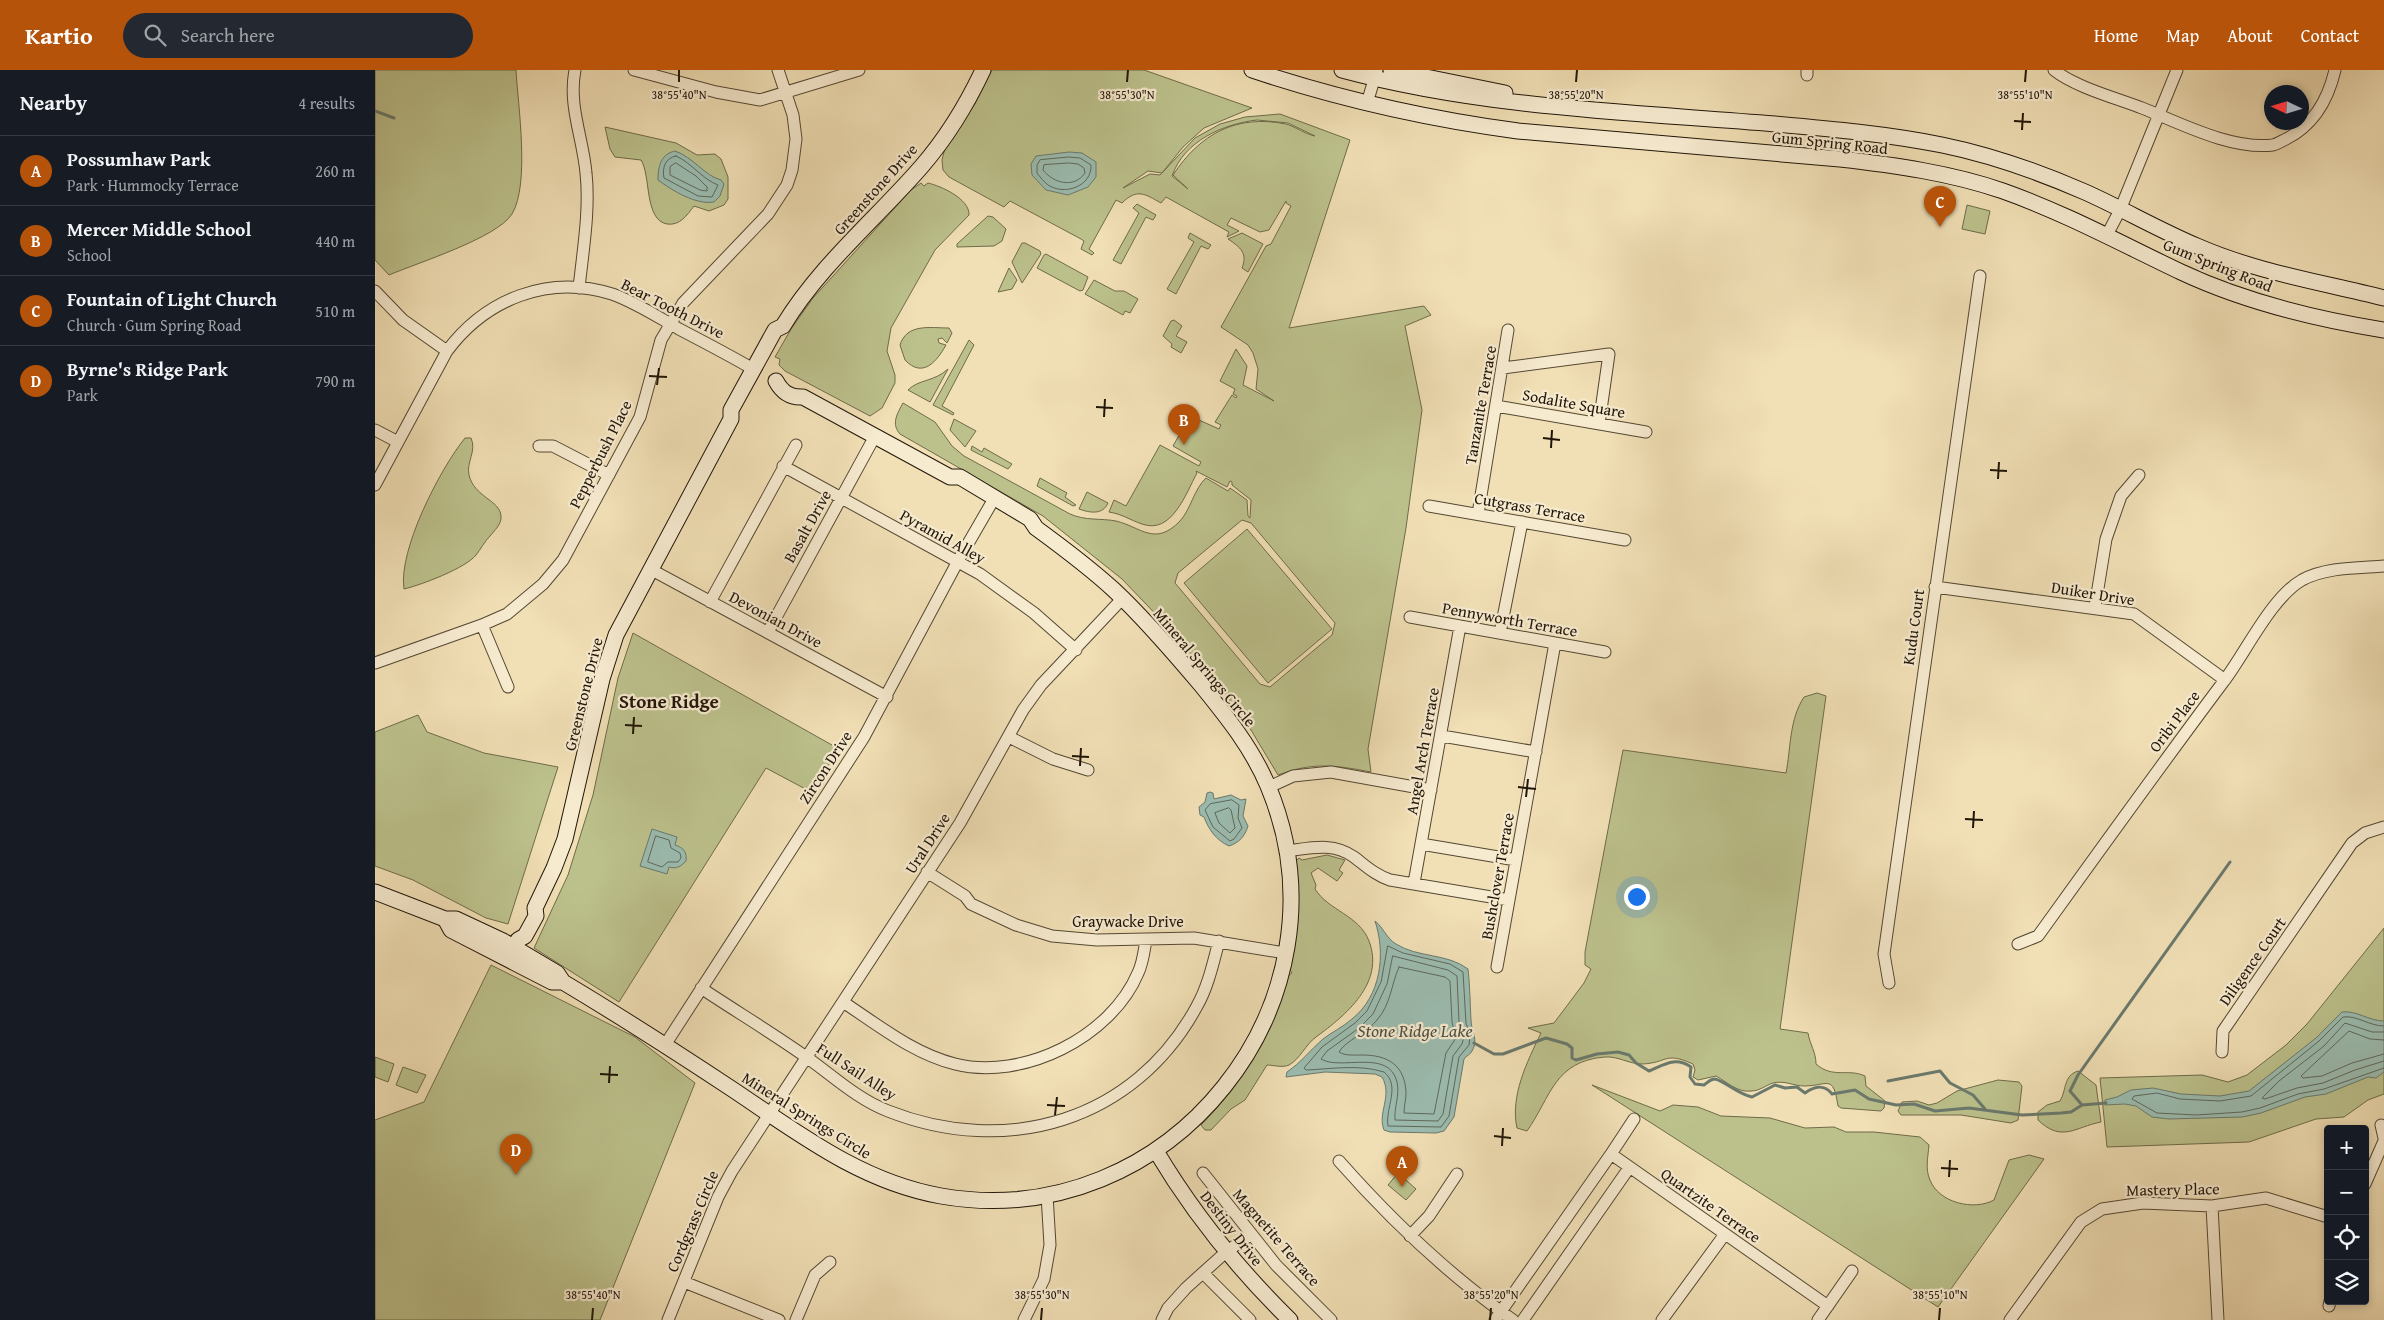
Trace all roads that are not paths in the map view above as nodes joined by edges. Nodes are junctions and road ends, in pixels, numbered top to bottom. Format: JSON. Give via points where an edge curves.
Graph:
{"nodes":[{"id":1,"x":575,"y":70,"type":"edge"},
{"id":2,"x":634,"y":70,"type":"edge"},
{"id":3,"x":778,"y":70,"type":"edge"},
{"id":4,"x":859,"y":70,"type":"edge"},
{"id":5,"x":983,"y":70,"type":"edge"},
{"id":6,"x":1252,"y":70,"type":"edge"},
{"id":7,"x":1342,"y":70,"type":"edge"},
{"id":8,"x":1391,"y":70,"type":"edge"},
{"id":9,"x":2054,"y":70,"type":"edge"},
{"id":10,"x":2177,"y":70,"type":"edge"},
{"id":11,"x":2335,"y":70,"type":"edge"},
{"id":12,"x":1376,"y":74,"type":"edge"},
{"id":13,"x":786,"y":93,"type":"junction"},
{"id":14,"x":1367,"y":104,"type":"junction"},
{"id":15,"x":1540,"y":104,"type":"junction"},
{"id":16,"x":2159,"y":115,"type":"junction"},
{"id":17,"x":2120,"y":210,"type":"junction"},
{"id":18,"x":2107,"y":235,"type":"junction"},
{"id":19,"x":1980,"y":276,"type":"dead end"},
{"id":20,"x":579,"y":288,"type":"junction"},
{"id":21,"x":375,"y":291,"type":"edge"},
{"id":22,"x":2384,"y":298,"type":"edge"},
{"id":23,"x":671,"y":324,"type":"junction"},
{"id":24,"x":1508,"y":330,"type":"dead end"},
{"id":25,"x":2384,"y":330,"type":"edge"},
{"id":26,"x":447,"y":351,"type":"junction"},
{"id":27,"x":1503,"y":368,"type":"junction"},
{"id":28,"x":757,"y":371,"type":"junction"},
{"id":29,"x":1496,"y":406,"type":"junction"},
{"id":30,"x":1599,"y":424,"type":"junction"},
{"id":31,"x":375,"y":430,"type":"edge"},
{"id":32,"x":1646,"y":432,"type":"dead end"},
{"id":33,"x":875,"y":436,"type":"junction"},
{"id":34,"x":398,"y":442,"type":"junction"},
{"id":35,"x":796,"y":445,"type":"dead end"},
{"id":36,"x":539,"y":446,"type":"dead end"},
{"id":37,"x":783,"y":466,"type":"junction"},
{"id":38,"x":609,"y":475,"type":"junction"},
{"id":39,"x":2139,"y":475,"type":"dead end"},
{"id":40,"x":375,"y":485,"type":"edge"},
{"id":41,"x":841,"y":498,"type":"junction"},
{"id":42,"x":993,"y":501,"type":"junction"},
{"id":43,"x":1429,"y":506,"type":"dead end"},
{"id":44,"x":1478,"y":514,"type":"junction"},
{"id":45,"x":1521,"y":522,"type":"junction"},
{"id":46,"x":1625,"y":540,"type":"dead end"},
{"id":47,"x":958,"y":561,"type":"junction"},
{"id":48,"x":2384,"y":566,"type":"edge"},
{"id":49,"x":650,"y":569,"type":"junction"},
{"id":50,"x":1935,"y":588,"type":"junction"},
{"id":51,"x":1122,"y":599,"type":"junction"},
{"id":52,"x":710,"y":602,"type":"junction"},
{"id":53,"x":2095,"y":607,"type":"junction"},
{"id":54,"x":1410,"y":617,"type":"dead end"},
{"id":55,"x":482,"y":625,"type":"junction"},
{"id":56,"x":1460,"y":626,"type":"junction"},
{"id":57,"x":768,"y":632,"type":"junction"},
{"id":58,"x":1501,"y":633,"type":"junction"},
{"id":59,"x":1555,"y":643,"type":"junction"},
{"id":60,"x":1076,"y":650,"type":"junction"},
{"id":61,"x":1605,"y":652,"type":"dead end"},
{"id":62,"x":375,"y":663,"type":"edge"},
{"id":63,"x":2225,"y":680,"type":"junction"},
{"id":64,"x":508,"y":687,"type":"dead end"},
{"id":65,"x":887,"y":698,"type":"junction"},
{"id":66,"x":1442,"y":736,"type":"junction"},
{"id":67,"x":1009,"y":737,"type":"junction"},
{"id":68,"x":1536,"y":752,"type":"junction"},
{"id":69,"x":1088,"y":770,"type":"dead end"},
{"id":70,"x":1269,"y":787,"type":"junction"},
{"id":71,"x":1431,"y":790,"type":"junction"},
{"id":72,"x":2384,"y":827,"type":"edge"},
{"id":73,"x":1421,"y":844,"type":"junction"},
{"id":74,"x":1287,"y":851,"type":"junction"},
{"id":75,"x":1516,"y":860,"type":"junction"},
{"id":76,"x":927,"y":872,"type":"junction"},
{"id":77,"x":1414,"y":883,"type":"junction"},
{"id":78,"x":376,"y":894,"type":"edge"},
{"id":79,"x":1509,"y":900,"type":"junction"},
{"id":80,"x":1146,"y":940,"type":"junction"},
{"id":81,"x":1219,"y":942,"type":"junction"},
{"id":82,"x":2018,"y":944,"type":"dead end"},
{"id":83,"x":513,"y":949,"type":"junction"},
{"id":84,"x":1285,"y":954,"type":"junction"},
{"id":85,"x":1497,"y":966,"type":"dead end"},
{"id":86,"x":1889,"y":983,"type":"dead end"},
{"id":87,"x":701,"y":988,"type":"junction"},
{"id":88,"x":843,"y":1002,"type":"junction"},
{"id":89,"x":665,"y":1045,"type":"junction"},
{"id":90,"x":2222,"y":1052,"type":"dead end"},
{"id":91,"x":807,"y":1058,"type":"junction"},
{"id":92,"x":769,"y":1114,"type":"junction"},
{"id":93,"x":1634,"y":1119,"type":"dead end"},
{"id":94,"x":2381,"y":1125,"type":"dead end"},
{"id":95,"x":2384,"y":1140,"type":"edge"},
{"id":96,"x":1156,"y":1151,"type":"junction"},
{"id":97,"x":1611,"y":1154,"type":"junction"},
{"id":98,"x":1339,"y":1161,"type":"dead end"},
{"id":99,"x":1629,"y":1168,"type":"junction"},
{"id":100,"x":1203,"y":1173,"type":"dead end"},
{"id":101,"x":1457,"y":1174,"type":"dead end"},
{"id":102,"x":2369,"y":1175,"type":"edge"},
{"id":103,"x":1047,"y":1195,"type":"junction"},
{"id":104,"x":2212,"y":1206,"type":"junction"},
{"id":105,"x":2324,"y":1216,"type":"edge"},
{"id":106,"x":1725,"y":1234,"type":"junction"},
{"id":107,"x":1250,"y":1235,"type":"junction"},
{"id":108,"x":1410,"y":1236,"type":"junction"},
{"id":109,"x":1226,"y":1252,"type":"junction"},
{"id":110,"x":830,"y":1262,"type":"dead end"},
{"id":111,"x":1852,"y":1272,"type":"dead end"},
{"id":112,"x":1204,"y":1274,"type":"junction"},
{"id":113,"x":683,"y":1282,"type":"junction"},
{"id":114,"x":1828,"y":1306,"type":"junction"},
{"id":115,"x":1498,"y":1316,"type":"edge"},
{"id":116,"x":668,"y":1320,"type":"edge"},
{"id":117,"x":779,"y":1320,"type":"edge"},
{"id":118,"x":796,"y":1320,"type":"edge"},
{"id":119,"x":1024,"y":1320,"type":"edge"},
{"id":120,"x":1162,"y":1320,"type":"edge"},
{"id":121,"x":1249,"y":1320,"type":"edge"},
{"id":122,"x":1290,"y":1320,"type":"edge"},
{"id":123,"x":1331,"y":1320,"type":"edge"},
{"id":124,"x":1513,"y":1320,"type":"edge"},
{"id":125,"x":1523,"y":1320,"type":"edge"},
{"id":126,"x":1662,"y":1320,"type":"edge"},
{"id":127,"x":1817,"y":1320,"type":"edge"},
{"id":128,"x":2010,"y":1320,"type":"edge"},
{"id":129,"x":2218,"y":1320,"type":"edge"}],
"edges":[{"from":1,"to":20,"type":"street","via":[[574,111],[586,173],[587,202]]},
{"from":2,"to":13,"type":"street","via":[[749,99],[767,99]]},
{"from":3,"to":13,"type":"street","name":"Pepperbush Place"},
{"from":4,"to":13,"type":"street"},
{"from":5,"to":28,"type":"street","name":"Greenstone Drive","via":[[959,115],[923,165],[817,279],[783,326],[775,330]]},
{"from":6,"to":14,"type":"street","name":"Gum Spring Road"},
{"from":7,"to":12,"type":"street","name":"Gum Spring Road"},
{"from":8,"to":15,"type":"street","via":[[1498,91]]},
{"from":9,"to":16,"type":"street"},
{"from":10,"to":16,"type":"street"},
{"from":11,"to":16,"type":"street","via":[[2325,100],[2313,121],[2274,145],[2251,145],[2216,137]]},
{"from":12,"to":14,"type":"street"},
{"from":12,"to":15,"type":"street","name":"Gum Spring Road","via":[[1422,90]]},
{"from":13,"to":23,"type":"street","name":"Pepperbush Place","via":[[796,138],[787,185],[768,214],[692,293]]},
{"from":14,"to":18,"type":"street","name":"Gum Spring Road","via":[[1518,132],[1840,159],[1926,172],[2001,190]]},
{"from":15,"to":17,"type":"street","name":"Gum Spring Road","via":[[1821,128],[1938,144],[1972,151],[2043,175]]},
{"from":16,"to":17,"type":"street"},
{"from":17,"to":18,"type":"street"},
{"from":17,"to":22,"type":"street","name":"Gum Spring Road","via":[[2225,258]]},
{"from":18,"to":25,"type":"street","name":"Gum Spring Road","via":[[2182,272],[2252,300]]},
{"from":19,"to":50,"type":"street","name":"Kudu Court"},
{"from":20,"to":23,"type":"street","name":"Bear Tooth Drive","via":[[613,295]]},
{"from":20,"to":26,"type":"street","name":"Bear Tooth Drive","via":[[535,291],[500,303],[470,324]]},
{"from":21,"to":26,"type":"street","via":[[403,320]]},
{"from":23,"to":28,"type":"street","name":"Bear Tooth Drive"},
{"from":23,"to":38,"type":"street","name":"Pepperbush Place","via":[[657,352],[640,418]]},
{"from":24,"to":27,"type":"street","name":"Tanzanite Terrace"},
{"from":26,"to":34,"type":"street","name":"Bear Tooth Drive"},
{"from":27,"to":29,"type":"street","name":"Tanzanite Terrace"},
{"from":27,"to":30,"type":"street","via":[[1609,354]]},
{"from":28,"to":33,"type":"street","name":"Mineral Springs Circle","via":[[776,381],[784,392],[795,398],[803,397]]},
{"from":28,"to":49,"type":"street","name":"Greenstone Drive","via":[[739,414],[731,419]]},
{"from":29,"to":30,"type":"street","name":"Sodalite Square"},
{"from":29,"to":44,"type":"street","name":"Tanzanite Terrace"},
{"from":30,"to":32,"type":"street","name":"Sodalite Square"},
{"from":31,"to":34,"type":"street"},
{"from":33,"to":41,"type":"street","name":"Basalt Drive"},
{"from":33,"to":42,"type":"street","name":"Mineral Springs Circle","via":[[950,477],[956,486]]},
{"from":34,"to":40,"type":"street","name":"Bear Tooth Drive"},
{"from":35,"to":37,"type":"street"},
{"from":36,"to":38,"type":"street","via":[[553,446]]},
{"from":37,"to":41,"type":"street","name":"Pyramid Alley"},
{"from":37,"to":52,"type":"street"},
{"from":38,"to":55,"type":"street","name":"Pepperbush Place","via":[[563,560],[526,599],[507,614]]},
{"from":39,"to":53,"type":"street","via":[[2121,496],[2115,513]]},
{"from":41,"to":47,"type":"street","name":"Pyramid Alley"},
{"from":41,"to":57,"type":"street","name":"Basalt Drive"},
{"from":42,"to":47,"type":"street","name":"Zircon Drive"},
{"from":42,"to":51,"type":"street","name":"Mineral Springs Circle","via":[[1026,527],[1036,528]]},
{"from":43,"to":44,"type":"street","name":"Cutgrass Terrace"},
{"from":44,"to":45,"type":"street","name":"Cutgrass Terrace"},
{"from":45,"to":46,"type":"street","name":"Cutgrass Terrace"},
{"from":45,"to":58,"type":"street"},
{"from":47,"to":60,"type":"street","name":"Pyramid Alley","via":[[1034,613]]},
{"from":47,"to":65,"type":"street","name":"Zircon Drive"},
{"from":48,"to":63,"type":"street","name":"Oribi Place","via":[[2315,574],[2291,588]]},
{"from":49,"to":52,"type":"street","name":"Devonian Drive"},
{"from":49,"to":83,"type":"street","name":"Greenstone Drive","via":[[610,650],[567,830],[554,868],[535,908],[528,912],[518,931]]},
{"from":50,"to":53,"type":"street","name":"Duiker Drive"},
{"from":50,"to":86,"type":"street","name":"Kudu Court","via":[[1885,954]]},
{"from":51,"to":60,"type":"street","name":"Ural Drive"},
{"from":51,"to":70,"type":"street","name":"Mineral Springs Circle","via":[[1232,722]]},
{"from":52,"to":57,"type":"street","name":"Devonian Drive"},
{"from":53,"to":63,"type":"street","name":"Duiker Drive","via":[[2134,614]]},
{"from":54,"to":56,"type":"street","name":"Pennyworth Terrace"},
{"from":55,"to":62,"type":"street","name":"Pepperbush Place"},
{"from":55,"to":64,"type":"street"},
{"from":56,"to":58,"type":"street","name":"Pennyworth Terrace"},
{"from":56,"to":66,"type":"street","name":"Angel Arch Terrace"},
{"from":57,"to":65,"type":"street","name":"Devonian Drive"},
{"from":58,"to":59,"type":"street","name":"Pennyworth Terrace"},
{"from":59,"to":61,"type":"street","name":"Pennyworth Terrace"},
{"from":59,"to":68,"type":"street","name":"Bushclover Terrace"},
{"from":60,"to":67,"type":"street","name":"Ural Drive","via":[[1041,685]]},
{"from":63,"to":82,"type":"street","name":"Oribi Place","via":[[2039,936]]},
{"from":65,"to":87,"type":"street","name":"Zircon Drive"},
{"from":66,"to":68,"type":"street"},
{"from":66,"to":71,"type":"street","name":"Angel Arch Terrace"},
{"from":67,"to":69,"type":"street","via":[[1053,759]]},
{"from":67,"to":76,"type":"street","name":"Ural Drive","via":[[960,823]]},
{"from":68,"to":75,"type":"street","name":"Bushclover Terrace"},
{"from":70,"to":71,"type":"street","via":[[1293,776],[1331,772]]},
{"from":70,"to":74,"type":"street","name":"Mineral Springs Circle"},
{"from":71,"to":73,"type":"street","name":"Angel Arch Terrace"},
{"from":72,"to":90,"type":"street","name":"Diligence Court","via":[[2365,833],[2352,843],[2223,1031]]},
{"from":73,"to":75,"type":"street"},
{"from":73,"to":77,"type":"street","name":"Angel Arch Terrace"},
{"from":74,"to":77,"type":"street","via":[[1325,846],[1337,848],[1353,856],[1377,876]]},
{"from":74,"to":84,"type":"street","name":"Mineral Springs Circle","via":[[1290,893]]},
{"from":75,"to":79,"type":"street","name":"Bushclover Terrace"},
{"from":76,"to":80,"type":"street","name":"Graywacke Drive","via":[[965,896],[971,904],[1016,925],[1052,936]]},
{"from":76,"to":88,"type":"street","name":"Ural Drive"},
{"from":77,"to":79,"type":"street"},
{"from":78,"to":83,"type":"street","name":"Mineral Springs Circle","via":[[445,919],[451,930]]},
{"from":79,"to":85,"type":"street","name":"Bushclover Terrace"},
{"from":80,"to":81,"type":"street","name":"Graywacke Drive","via":[[1194,938]]},
{"from":80,"to":88,"type":"street","via":[[1138,973],[1127,994],[1093,1031],[1068,1047],[1014,1064],[988,1067],[956,1064],[921,1052]]},
{"from":81,"to":84,"type":"street","name":"Graywacke Drive"},
{"from":81,"to":91,"type":"street","name":"Full Sail Alley","via":[[1198,1005],[1161,1059],[1110,1099],[1064,1121],[987,1131],[925,1124],[886,1111]]},
{"from":83,"to":89,"type":"street","name":"Mineral Springs Circle","via":[[557,972],[563,982]]},
{"from":84,"to":96,"type":"street","name":"Mineral Springs Circle","via":[[1276,991],[1243,1063],[1213,1101],[1184,1130]]},
{"from":87,"to":89,"type":"street","name":"Zircon Drive"},
{"from":87,"to":91,"type":"street","name":"Full Sail Alley"},
{"from":88,"to":91,"type":"street","name":"Ural Drive"},
{"from":89,"to":92,"type":"street","name":"Mineral Springs Circle"},
{"from":91,"to":92,"type":"street","name":"Ural Drive"},
{"from":92,"to":103,"type":"street","name":"Mineral Springs Circle","via":[[854,1167],[910,1189],[945,1197],[977,1199]]},
{"from":92,"to":113,"type":"street","name":"Cordgrass Circle","via":[[725,1181]]},
{"from":93,"to":97,"type":"street"},
{"from":94,"to":95,"type":"street"},
{"from":95,"to":102,"type":"street"},
{"from":96,"to":103,"type":"street","name":"Mineral Springs Circle","via":[[1099,1179]]},
{"from":96,"to":109,"type":"street","name":"Destiny Drive"},
{"from":97,"to":99,"type":"street","name":"Quartzite Terrace"},
{"from":97,"to":115,"type":"street"},
{"from":98,"to":108,"type":"street"},
{"from":99,"to":106,"type":"street","name":"Quartzite Terrace"},
{"from":99,"to":125,"type":"street"},
{"from":100,"to":107,"type":"street","name":"Magnetite Terrace"},
{"from":101,"to":108,"type":"street","via":[[1429,1216]]},
{"from":103,"to":119,"type":"street","via":[[1050,1245],[1043,1279]]},
{"from":104,"to":105,"type":"street","name":"Mastery Place","via":[[2266,1198]]},
{"from":104,"to":128,"type":"street","name":"Mastery Place","via":[[2143,1203],[2102,1209],[2081,1222]]},
{"from":104,"to":129,"type":"street"},
{"from":106,"to":114,"type":"street","name":"Quartzite Terrace"},
{"from":106,"to":126,"type":"street"},
{"from":107,"to":109,"type":"street"},
{"from":107,"to":123,"type":"street","name":"Magnetite Terrace"},
{"from":108,"to":115,"type":"street"},
{"from":109,"to":112,"type":"street"},
{"from":109,"to":122,"type":"street","name":"Destiny Drive"},
{"from":110,"to":118,"type":"street","via":[[815,1275]]},
{"from":111,"to":114,"type":"street"},
{"from":112,"to":120,"type":"street","via":[[1167,1308]]},
{"from":112,"to":121,"type":"street"},
{"from":113,"to":116,"type":"street","name":"Cordgrass Circle"},
{"from":113,"to":117,"type":"street"},
{"from":114,"to":127,"type":"street"},
{"from":115,"to":124,"type":"street"}]}
